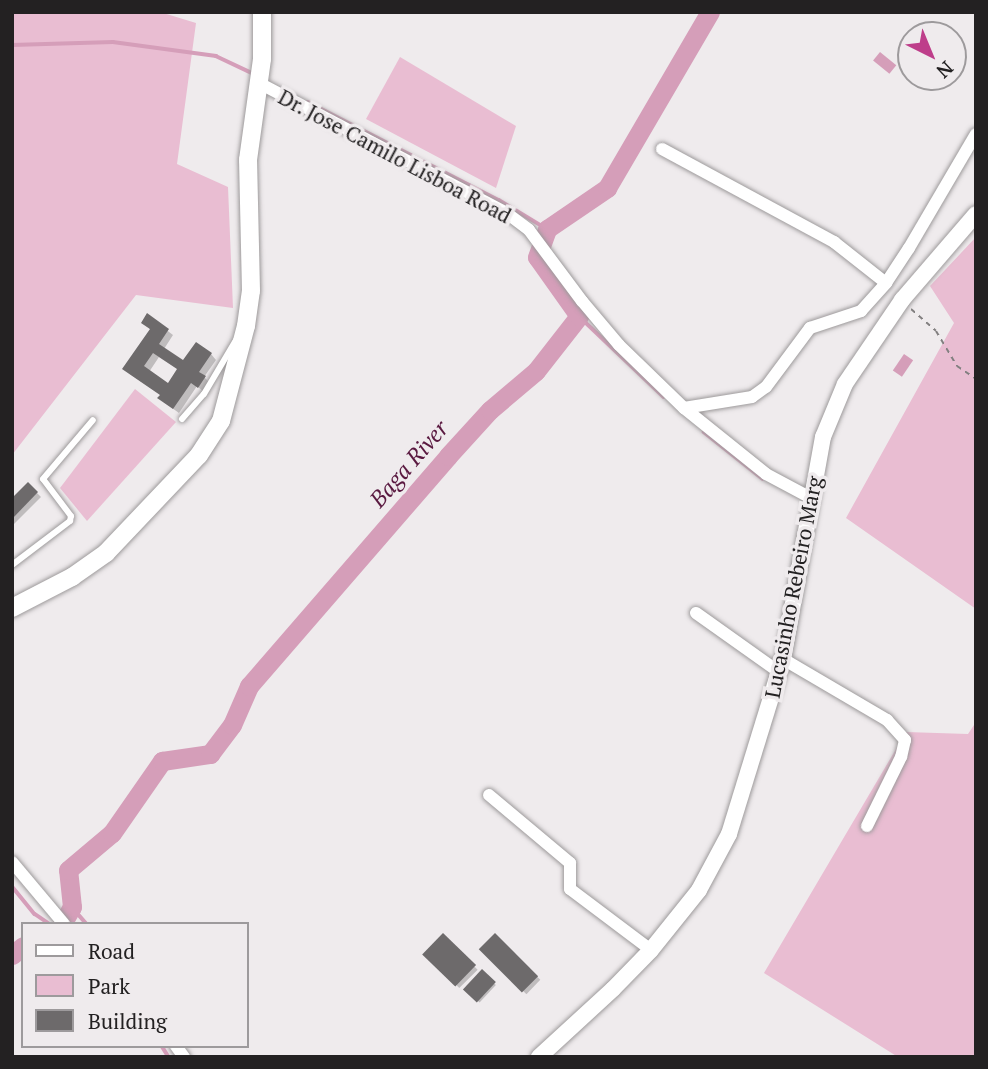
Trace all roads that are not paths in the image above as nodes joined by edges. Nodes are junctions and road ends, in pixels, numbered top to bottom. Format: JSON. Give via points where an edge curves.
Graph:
{"nodes":[{"id":1,"x":262,"y":12,"type":"edge"},
{"id":2,"x":259,"y":79,"type":"junction"},
{"id":3,"x":976,"y":134,"type":"edge"},
{"id":4,"x":662,"y":149,"type":"dead end"},
{"id":5,"x":976,"y":214,"type":"edge"},
{"id":6,"x":886,"y":284,"type":"junction"},
{"id":7,"x":246,"y":326,"type":"junction"},
{"id":8,"x":684,"y":408,"type":"junction"},
{"id":9,"x":182,"y":419,"type":"dead end"},
{"id":10,"x":93,"y":420,"type":"dead end"},
{"id":11,"x":811,"y":498,"type":"junction"},
{"id":12,"x":12,"y":565,"type":"edge"},
{"id":13,"x":12,"y":608,"type":"edge"},
{"id":14,"x":696,"y":613,"type":"dead end"},
{"id":15,"x":781,"y":665,"type":"junction"},
{"id":16,"x":489,"y":795,"type":"dead end"},
{"id":17,"x":867,"y":826,"type":"dead end"},
{"id":18,"x":12,"y":862,"type":"edge"},
{"id":19,"x":62,"y":922,"type":"edge"},
{"id":20,"x":651,"y":950,"type":"junction"},
{"id":21,"x":539,"y":1057,"type":"edge"}],
"edges":[{"from":1,"to":2,"type":"main road"},
{"from":2,"to":7,"type":"main road","via":[[248,160],[251,291]]},
{"from":2,"to":8,"type":"street","name":"Dr. Jose Camilo Lisboa Road","via":[[508,214],[529,230],[620,345]]},
{"from":3,"to":6,"type":"street"},
{"from":4,"to":6,"type":"street","via":[[834,242]]},
{"from":5,"to":11,"type":"street","name":"Lucasinho Rebeiro Marg","via":[[902,300],[845,384],[824,437]]},
{"from":6,"to":8,"type":"street","via":[[861,311],[810,328],[766,387],[752,397]]},
{"from":7,"to":9,"type":"lane","via":[[204,394]]},
{"from":7,"to":13,"type":"main road","via":[[221,421],[199,455],[106,553]]},
{"from":8,"to":11,"type":"street","name":"Dr. Jose Camilo Lisboa Road","via":[[766,474]]},
{"from":10,"to":12,"type":"lane","via":[[43,479],[71,516],[70,521]]},
{"from":11,"to":15,"type":"street","name":"Lucasinho Rebeiro Marg"},
{"from":14,"to":15,"type":"street"},
{"from":15,"to":17,"type":"street","via":[[887,720],[905,740]]},
{"from":15,"to":20,"type":"street","name":"Lucasinho Rebeiro Marg","via":[[729,834],[699,890]]},
{"from":16,"to":20,"type":"street","via":[[570,863],[570,889]]},
{"from":18,"to":19,"type":"street"},
{"from":20,"to":21,"type":"street","name":"Lucasinho Rebeiro Marg"}]}
